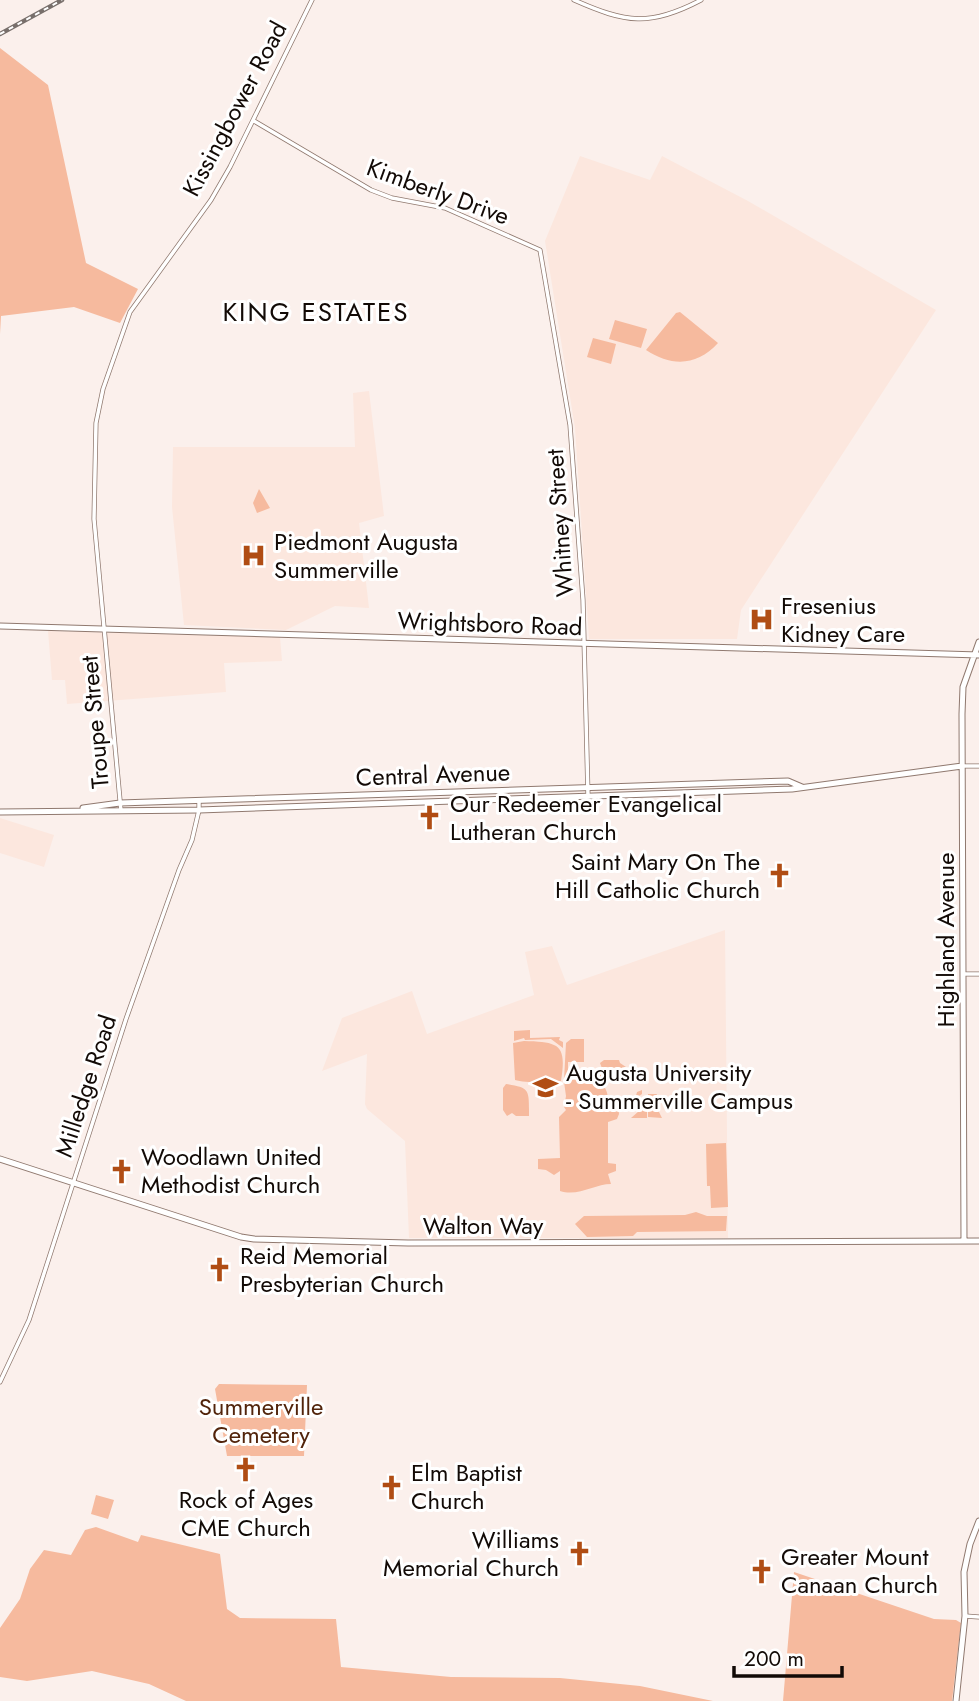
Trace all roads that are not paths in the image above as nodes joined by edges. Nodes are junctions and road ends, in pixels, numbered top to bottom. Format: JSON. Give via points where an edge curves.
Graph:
{"nodes":[{"id":1,"x":312,"y":0,"type":"edge"},
{"id":2,"x":574,"y":0,"type":"edge"},
{"id":3,"x":701,"y":0,"type":"edge"},
{"id":4,"x":253,"y":120,"type":"junction"},
{"id":5,"x":540,"y":250,"type":"joint"},
{"id":6,"x":0,"y":626,"type":"edge"},
{"id":7,"x":104,"y":629,"type":"junction"},
{"id":8,"x":979,"y":642,"type":"edge"},
{"id":9,"x":584,"y":645,"type":"junction"},
{"id":10,"x":976,"y":655,"type":"edge"},
{"id":11,"x":962,"y":766,"type":"junction"},
{"id":12,"x":979,"y":766,"type":"edge"},
{"id":13,"x":587,"y":787,"type":"junction"},
{"id":14,"x":802,"y":787,"type":"junction"},
{"id":15,"x":588,"y":796,"type":"junction"},
{"id":16,"x":199,"y":801,"type":"junction"},
{"id":17,"x":120,"y":803,"type":"junction"},
{"id":18,"x":199,"y":810,"type":"junction"},
{"id":19,"x":64,"y":811,"type":"junction"},
{"id":20,"x":121,"y":811,"type":"junction"},
{"id":21,"x":0,"y":812,"type":"edge"},
{"id":22,"x":964,"y":974,"type":"junction"},
{"id":23,"x":979,"y":974,"type":"edge"},
{"id":24,"x":0,"y":1159,"type":"edge"},
{"id":25,"x":73,"y":1183,"type":"junction"},
{"id":26,"x":964,"y":1240,"type":"junction"},
{"id":27,"x":979,"y":1241,"type":"edge"},
{"id":28,"x":0,"y":1382,"type":"edge"},
{"id":29,"x":979,"y":1521,"type":"edge"},
{"id":30,"x":965,"y":1616,"type":"junction"},
{"id":31,"x":979,"y":1617,"type":"edge"},
{"id":32,"x":956,"y":1701,"type":"edge"}],
"edges":[{"from":1,"to":4,"type":"street","name":"Kissingbower Road"},
{"from":2,"to":3,"type":"street","via":[[606,14],[639,20],[677,13]]},
{"from":4,"to":5,"type":"street","name":"Kimberly Drive","via":[[371,190],[445,208]]},
{"from":4,"to":7,"type":"street","name":"Kissingbower Road","via":[[211,200],[130,312],[103,389],[96,423],[94,505]]},
{"from":5,"to":9,"type":"street","name":"Whitney Street","via":[[570,425]]},
{"from":6,"to":7,"type":"main road","name":"Wrightsboro Road"},
{"from":7,"to":9,"type":"main road","name":"Wrightsboro Road"},
{"from":7,"to":17,"type":"street","name":"Troupe Street"},
{"from":8,"to":10,"type":"main road","name":"Highland Avenue"},
{"from":9,"to":10,"type":"main road","name":"Wrightsboro Road"},
{"from":9,"to":13,"type":"street","name":"Whitney Street"},
{"from":10,"to":11,"type":"main road","name":"Highland Avenue","via":[[963,687]]},
{"from":11,"to":12,"type":"street","name":"Central Avenue"},
{"from":11,"to":14,"type":"main road","name":"Central Avenue"},
{"from":11,"to":22,"type":"main road","name":"Highland Avenue"},
{"from":13,"to":14,"type":"main road","name":"Central Avenue","via":[[788,781]]},
{"from":13,"to":15,"type":"street","name":"Whitney Street"},
{"from":13,"to":16,"type":"main road","name":"Central Avenue"},
{"from":14,"to":15,"type":"main road","name":"Central Avenue"},
{"from":15,"to":18,"type":"main road","name":"Central Avenue"},
{"from":16,"to":17,"type":"main road","name":"Central Avenue"},
{"from":16,"to":18,"type":"street","name":"Milledge Road"},
{"from":17,"to":19,"type":"main road","name":"Central Avenue"},
{"from":17,"to":20,"type":"street","name":"Troupe Street"},
{"from":18,"to":20,"type":"main road","name":"Central Avenue"},
{"from":18,"to":25,"type":"street","name":"Milledge Road"},
{"from":19,"to":20,"type":"main road","name":"Central Avenue"},
{"from":19,"to":21,"type":"main road","name":"Central Avenue"},
{"from":22,"to":23,"type":"street"},
{"from":22,"to":26,"type":"main road","name":"Highland Avenue"},
{"from":24,"to":25,"type":"main road","name":"Walton Way"},
{"from":25,"to":26,"type":"main road","name":"Walton Way","via":[[254,1239],[408,1244]]},
{"from":25,"to":28,"type":"street","name":"Milledge Road","via":[[29,1320]]},
{"from":26,"to":27,"type":"main road","name":"Walton Way"},
{"from":29,"to":30,"type":"main road","via":[[964,1573]]},
{"from":30,"to":31,"type":"street"},
{"from":30,"to":32,"type":"main road"}]}
